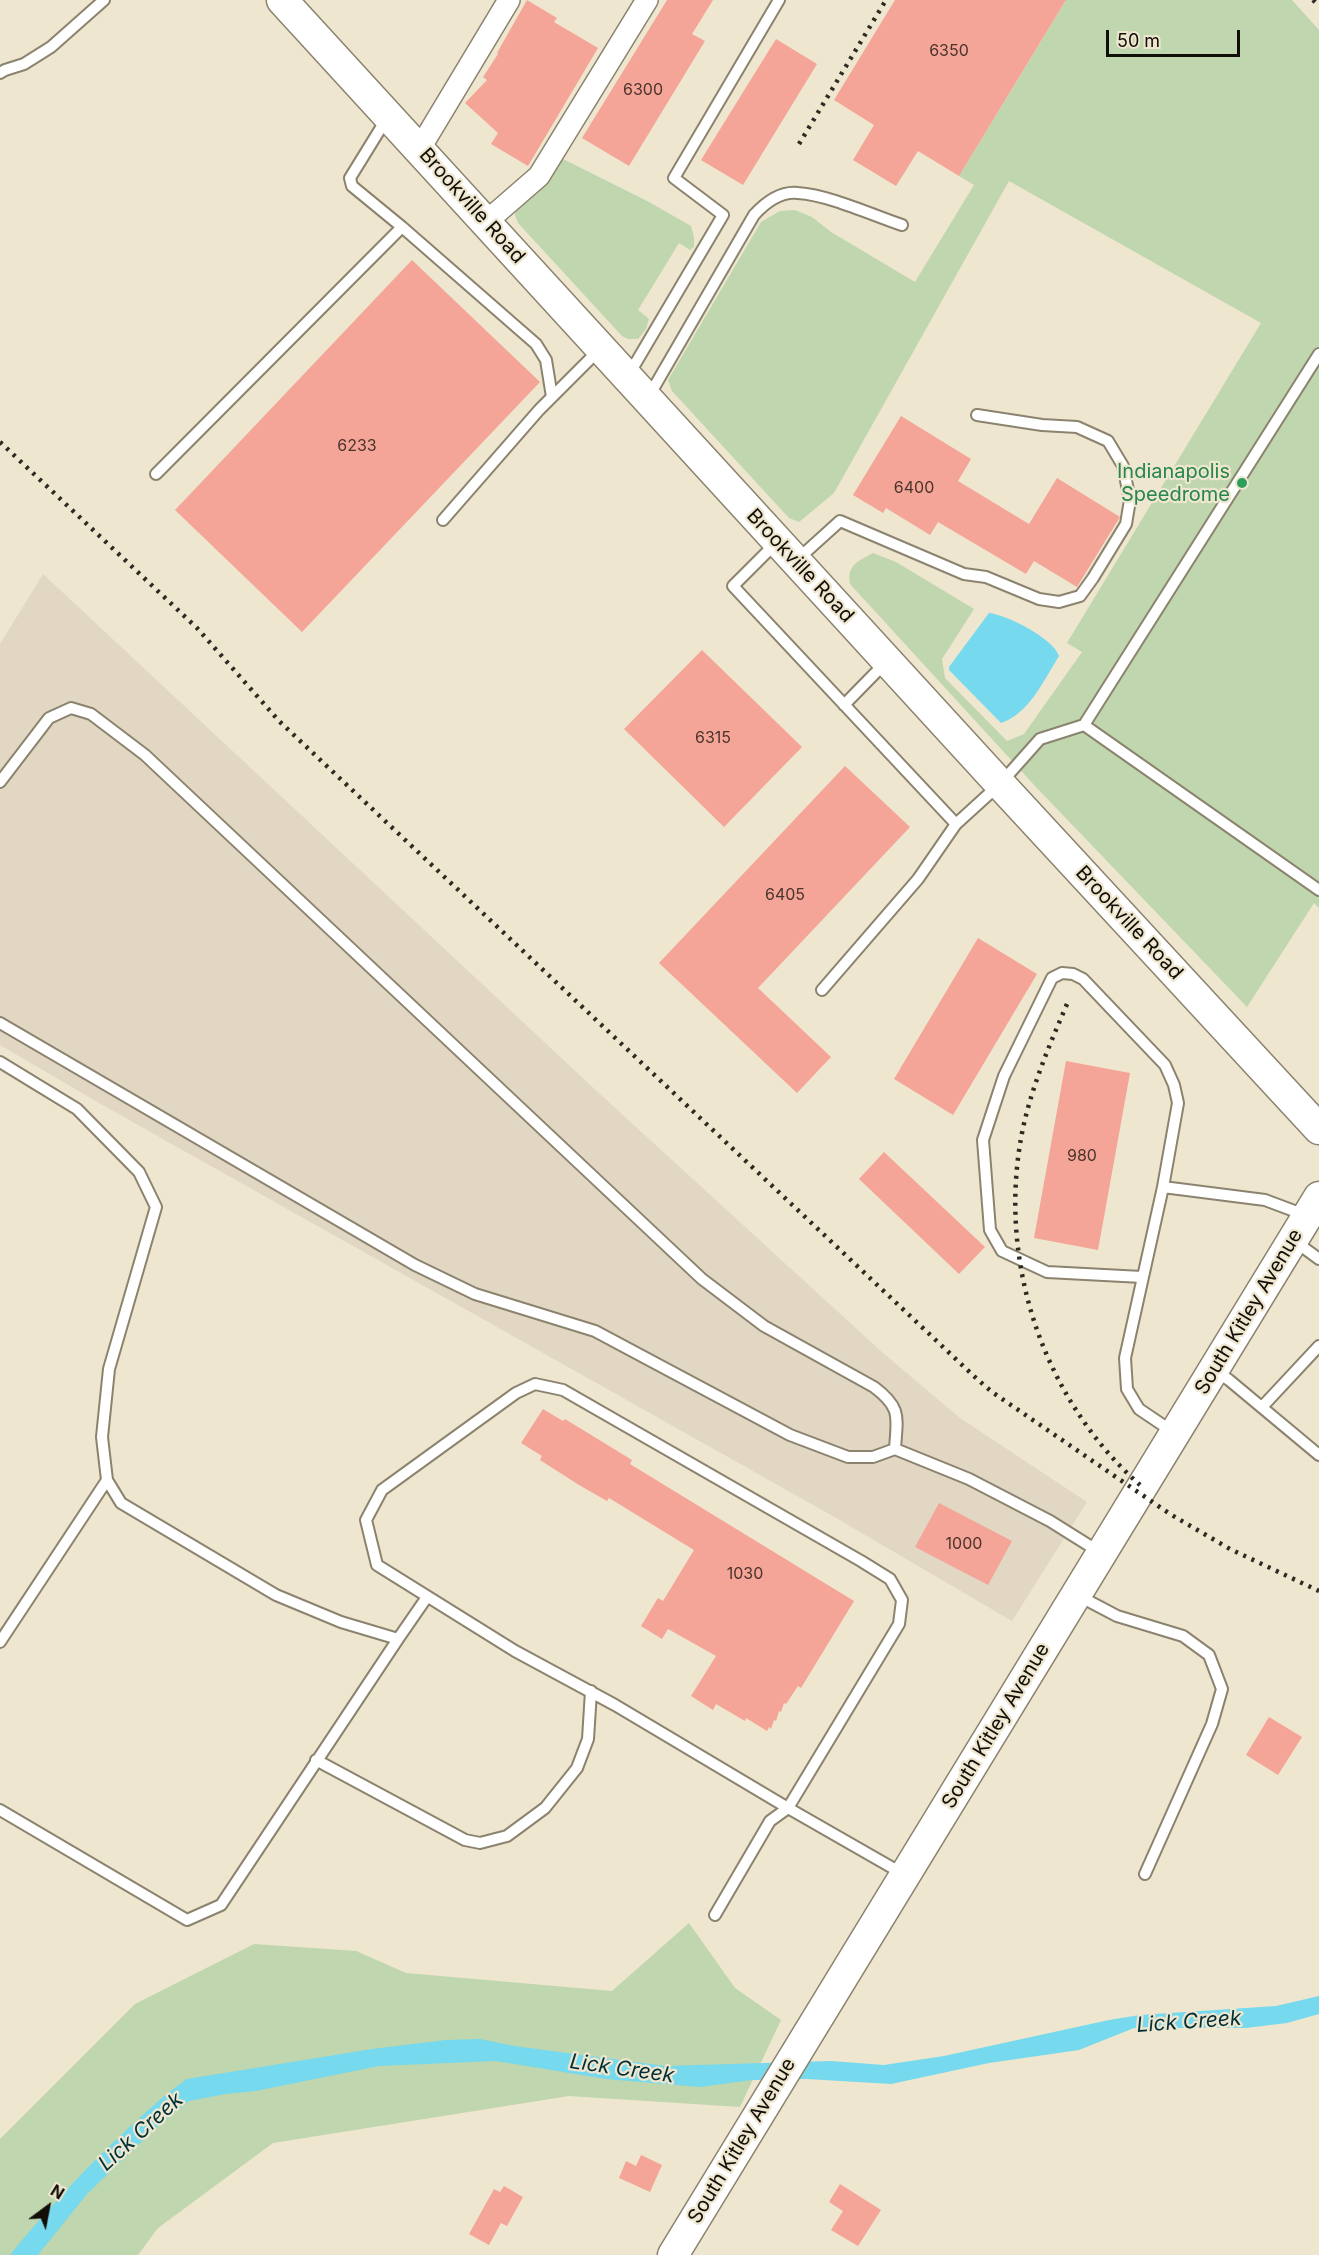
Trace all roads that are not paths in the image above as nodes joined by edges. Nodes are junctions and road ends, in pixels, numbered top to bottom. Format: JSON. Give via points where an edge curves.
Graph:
{"nodes":[{"id":1,"x":104,"y":0,"type":"edge"},
{"id":2,"x":282,"y":0,"type":"edge"},
{"id":3,"x":509,"y":0,"type":"edge"},
{"id":4,"x":647,"y":0,"type":"edge"},
{"id":5,"x":779,"y":0,"type":"edge"},
{"id":6,"x":2,"y":69,"type":"edge"},
{"id":7,"x":389,"y":116,"type":"junction"},
{"id":8,"x":420,"y":148,"type":"junction"},
{"id":9,"x":486,"y":222,"type":"junction"},
{"id":10,"x":902,"y":225,"type":"dead end"},
{"id":11,"x":402,"y":227,"type":"junction"},
{"id":12,"x":601,"y":348,"type":"junction"},
{"id":13,"x":1319,"y":354,"type":"edge"},
{"id":14,"x":637,"y":388,"type":"junction"},
{"id":15,"x":552,"y":397,"type":"junction"},
{"id":16,"x":977,"y":415,"type":"dead end"},
{"id":17,"x":156,"y":474,"type":"dead end"},
{"id":18,"x":443,"y":520,"type":"dead end"},
{"id":19,"x":787,"y":552,"type":"junction"},
{"id":20,"x":887,"y":661,"type":"junction"},
{"id":21,"x":844,"y":705,"type":"junction"},
{"id":22,"x":1084,"y":725,"type":"junction"},
{"id":23,"x":0,"y":782,"type":"edge"},
{"id":24,"x":1000,"y":784,"type":"junction"},
{"id":25,"x":956,"y":824,"type":"junction"},
{"id":26,"x":1319,"y":890,"type":"edge"},
{"id":27,"x":822,"y":990,"type":"dead end"},
{"id":28,"x":0,"y":1023,"type":"edge"},
{"id":29,"x":0,"y":1062,"type":"edge"},
{"id":30,"x":1319,"y":1129,"type":"edge"},
{"id":31,"x":1163,"y":1187,"type":"junction"},
{"id":32,"x":1306,"y":1218,"type":"edge"},
{"id":33,"x":1319,"y":1259,"type":"edge"},
{"id":34,"x":1142,"y":1277,"type":"junction"},
{"id":35,"x":1319,"y":1346,"type":"edge"},
{"id":36,"x":1214,"y":1370,"type":"junction"},
{"id":37,"x":1262,"y":1407,"type":"junction"},
{"id":38,"x":1175,"y":1433,"type":"junction"},
{"id":39,"x":895,"y":1449,"type":"junction"},
{"id":40,"x":1319,"y":1455,"type":"edge"},
{"id":41,"x":106,"y":1480,"type":"junction"},
{"id":42,"x":1101,"y":1553,"type":"junction"},
{"id":43,"x":1076,"y":1594,"type":"junction"},
{"id":44,"x":427,"y":1597,"type":"junction"},
{"id":45,"x":398,"y":1638,"type":"junction"},
{"id":46,"x":0,"y":1642,"type":"edge"},
{"id":47,"x":591,"y":1691,"type":"junction"},
{"id":48,"x":316,"y":1760,"type":"junction"},
{"id":49,"x":788,"y":1808,"type":"junction"},
{"id":50,"x":0,"y":1810,"type":"edge"},
{"id":51,"x":1145,"y":1874,"type":"dead end"},
{"id":52,"x":905,"y":1875,"type":"junction"},
{"id":53,"x":714,"y":1915,"type":"dead end"},
{"id":54,"x":673,"y":2255,"type":"edge"}],
"edges":[{"from":1,"to":6,"type":"lane","via":[[51,46],[24,63]]},
{"from":2,"to":7,"type":"main road","name":"Brookville Road"},
{"from":3,"to":8,"type":"street"},
{"from":4,"to":9,"type":"street","via":[[539,176]]},
{"from":5,"to":14,"type":"lane","via":[[674,178],[723,215]]},
{"from":7,"to":8,"type":"main road","name":"Brookville Road"},
{"from":7,"to":11,"type":"lane","via":[[350,178],[352,186]]},
{"from":8,"to":9,"type":"main road","name":"Brookville Road"},
{"from":9,"to":12,"type":"main road","name":"Brookville Road"},
{"from":10,"to":14,"type":"lane","via":[[796,192],[768,200]]},
{"from":11,"to":15,"type":"lane","via":[[536,344],[546,360]]},
{"from":11,"to":17,"type":"lane"},
{"from":12,"to":14,"type":"main road","name":"Brookville Road"},
{"from":12,"to":15,"type":"lane"},
{"from":13,"to":22,"type":"lane"},
{"from":14,"to":19,"type":"main road","name":"Brookville Road"},
{"from":15,"to":18,"type":"lane"},
{"from":16,"to":19,"type":"lane","via":[[1077,427],[1108,441],[1123,466],[1131,500],[1126,524],[1080,596],[1059,602],[1039,599],[986,576],[964,574],[840,521]]},
{"from":19,"to":20,"type":"main road","name":"Brookville Road"},
{"from":19,"to":21,"type":"lane","via":[[733,586]]},
{"from":20,"to":21,"type":"lane"},
{"from":20,"to":24,"type":"main road","name":"Brookville Road"},
{"from":21,"to":25,"type":"lane"},
{"from":22,"to":24,"type":"lane","via":[[1040,739]]},
{"from":22,"to":26,"type":"lane"},
{"from":23,"to":39,"type":"lane","via":[[49,718],[70,708],[91,714],[145,755],[702,1279],[764,1326],[888,1398],[897,1413]]},
{"from":24,"to":25,"type":"lane"},
{"from":24,"to":30,"type":"main road","name":"Brookville Road"},
{"from":25,"to":27,"type":"lane","via":[[918,879]]},
{"from":28,"to":39,"type":"lane","via":[[416,1265],[475,1294],[595,1331],[790,1435],[848,1457],[873,1457]]},
{"from":29,"to":41,"type":"lane","via":[[77,1109],[139,1172],[156,1207],[109,1369],[102,1437]]},
{"from":31,"to":32,"type":"lane","via":[[1265,1200]]},
{"from":31,"to":34,"type":"lane"},
{"from":31,"to":34,"type":"lane","via":[[1178,1102],[1165,1065],[1083,978],[1062,973],[1052,978],[1004,1076],[983,1140],[990,1230],[1002,1251],[1047,1272]]},
{"from":32,"to":33,"type":"lane"},
{"from":32,"to":36,"type":"main road","name":"South Kitley Avenue"},
{"from":34,"to":38,"type":"lane","via":[[1125,1358],[1127,1389],[1139,1408]]},
{"from":35,"to":37,"type":"lane"},
{"from":36,"to":37,"type":"lane"},
{"from":36,"to":38,"type":"main road","name":"South Kitley Avenue"},
{"from":37,"to":40,"type":"lane"},
{"from":38,"to":42,"type":"main road","name":"South Kitley Avenue"},
{"from":39,"to":42,"type":"lane","via":[[969,1479]]},
{"from":41,"to":45,"type":"lane","via":[[121,1503],[276,1595],[341,1622]]},
{"from":41,"to":46,"type":"lane"},
{"from":42,"to":43,"type":"main road","name":"South Kitley Avenue"},
{"from":43,"to":51,"type":"lane","via":[[1117,1616],[1183,1636],[1209,1655],[1222,1689],[1212,1724]]},
{"from":43,"to":52,"type":"main road","name":"South Kitley Avenue"},
{"from":44,"to":45,"type":"lane"},
{"from":44,"to":47,"type":"lane","via":[[515,1651]]},
{"from":44,"to":49,"type":"lane","via":[[377,1565],[366,1520],[382,1490],[516,1393],[535,1384],[563,1390],[861,1560],[890,1580],[902,1600],[899,1623]]},
{"from":45,"to":48,"type":"lane"},
{"from":47,"to":48,"type":"lane","via":[[588,1738],[577,1767],[544,1808],[507,1836],[480,1843],[465,1840]]},
{"from":47,"to":49,"type":"lane"},
{"from":48,"to":50,"type":"lane","via":[[221,1905],[187,1920]]},
{"from":49,"to":52,"type":"lane"},
{"from":49,"to":53,"type":"lane","via":[[770,1821]]},
{"from":52,"to":54,"type":"main road","name":"South Kitley Avenue"}]}
